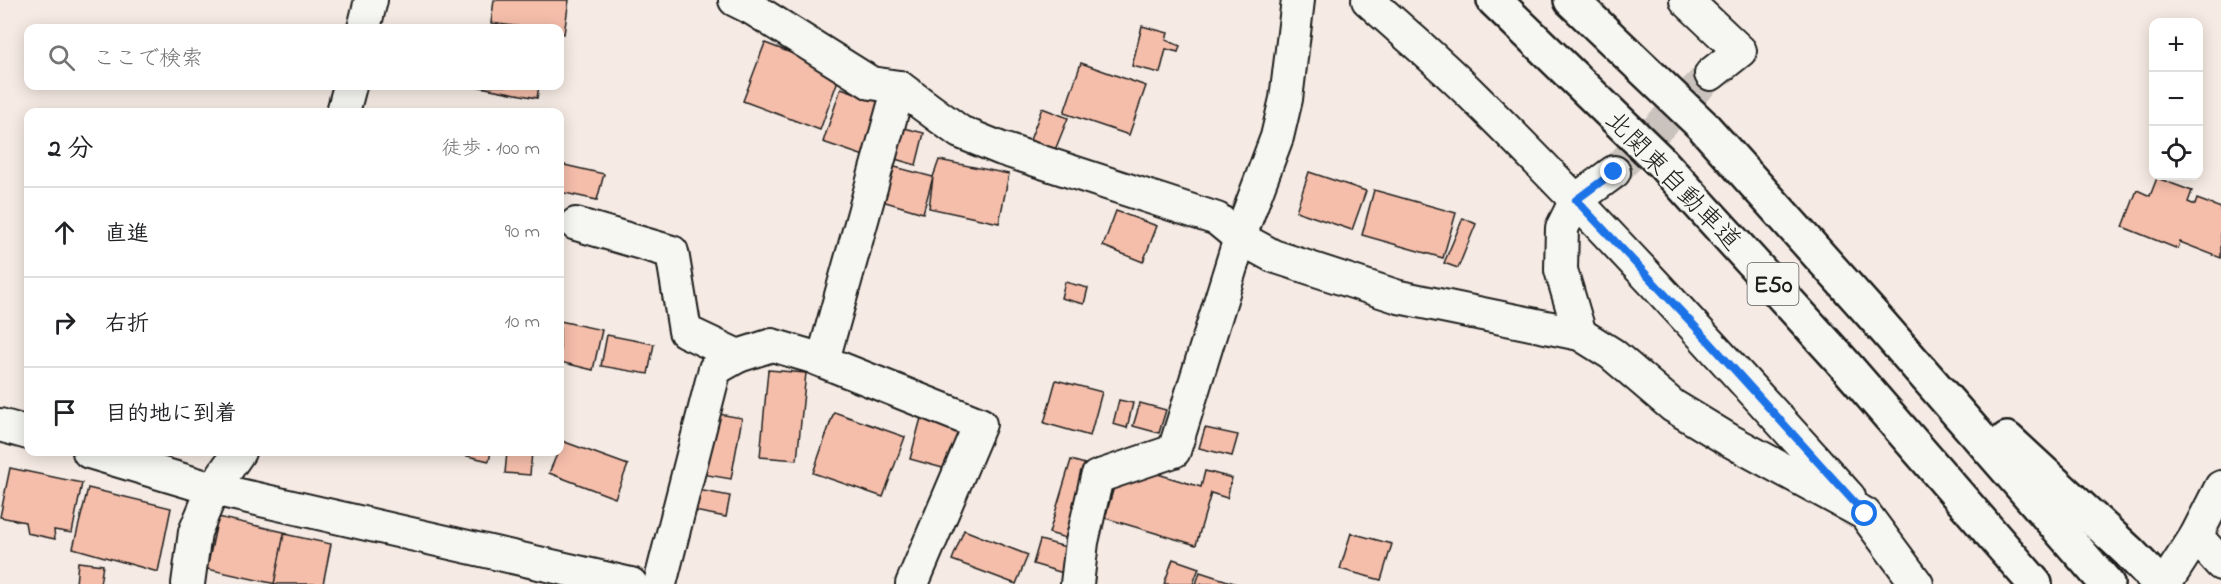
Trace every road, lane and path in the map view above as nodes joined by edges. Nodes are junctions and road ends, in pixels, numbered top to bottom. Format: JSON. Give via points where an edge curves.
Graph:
{"nodes":[{"id":1,"x":372,"y":0,"type":"edge"},
{"id":2,"x":735,"y":0,"type":"edge"},
{"id":3,"x":1298,"y":0,"type":"edge"},
{"id":4,"x":1368,"y":0,"type":"edge"},
{"id":5,"x":1494,"y":0,"type":"edge"},
{"id":6,"x":1571,"y":0,"type":"edge"},
{"id":7,"x":1686,"y":0,"type":"edge"},
{"id":8,"x":365,"y":24,"type":"edge"},
{"id":9,"x":1711,"y":74,"type":"tunnel mouth"},
{"id":10,"x":899,"y":87,"type":"junction"},
{"id":11,"x":349,"y":90,"type":"edge"},
{"id":12,"x":344,"y":108,"type":"edge"},
{"id":13,"x":1614,"y":172,"type":"tunnel mouth"},
{"id":14,"x":1576,"y":200,"type":"junction"},
{"id":15,"x":576,"y":224,"type":"dead end"},
{"id":16,"x":1240,"y":238,"type":"junction"},
{"id":17,"x":1877,"y":320,"type":"junction"},
{"id":18,"x":1580,"y":334,"type":"junction"},
{"id":19,"x":738,"y":356,"type":"junction"},
{"id":20,"x":817,"y":358,"type":"junction"},
{"id":21,"x":0,"y":425,"type":"edge"},
{"id":22,"x":24,"y":433,"type":"edge"},
{"id":23,"x":102,"y":456,"type":"edge"},
{"id":24,"x":236,"y":456,"type":"edge"},
{"id":25,"x":2221,"y":487,"type":"edge"},
{"id":26,"x":213,"y":489,"type":"junction"},
{"id":27,"x":1865,"y":514,"type":"junction"},
{"id":28,"x":2196,"y":536,"type":"junction"},
{"id":29,"x":2221,"y":564,"type":"edge"},
{"id":30,"x":2106,"y":583,"type":"edge"},
{"id":31,"x":188,"y":584,"type":"edge"},
{"id":32,"x":627,"y":584,"type":"edge"},
{"id":33,"x":660,"y":584,"type":"edge"},
{"id":34,"x":912,"y":584,"type":"edge"},
{"id":35,"x":1077,"y":584,"type":"edge"},
{"id":36,"x":1917,"y":584,"type":"edge"},
{"id":37,"x":2035,"y":584,"type":"edge"},
{"id":38,"x":2160,"y":584,"type":"edge"},
{"id":39,"x":2165,"y":584,"type":"edge"}],
"edges":[{"from":1,"to":8,"type":"street"},
{"from":2,"to":10,"type":"street","via":[[871,83]]},
{"from":3,"to":16,"type":"street","via":[[1286,99],[1277,138]]},
{"from":4,"to":14,"type":"street","via":[[1471,93]]},
{"from":5,"to":37,"type":"highway","name":"北関東自動車道","number":"E50","via":[[1669,172],[1840,359]]},
{"from":6,"to":17,"type":"highway","number":"E50","via":[[1703,126]]},
{"from":7,"to":9,"type":"street","via":[[1740,51]]},
{"from":10,"to":16,"type":"street","via":[[960,132],[1217,219]]},
{"from":10,"to":20,"type":"street","via":[[823,360]]},
{"from":11,"to":12,"type":"street"},
{"from":13,"to":14,"type":"street"},
{"from":14,"to":18,"type":"street","via":[[1562,228],[1561,270]]},
{"from":14,"to":27,"type":"street"},
{"from":15,"to":19,"type":"street","via":[[672,252],[684,331]]},
{"from":16,"to":18,"type":"street","via":[[1273,256],[1399,297]]},
{"from":16,"to":35,"type":"street","via":[[1174,451],[1097,477]]},
{"from":17,"to":30,"type":"highway","number":"E50"},
{"from":17,"to":38,"type":"highway"},
{"from":18,"to":27,"type":"street","via":[[1612,354],[1673,406]]},
{"from":19,"to":20,"type":"street","via":[[772,345]]},
{"from":19,"to":33,"type":"street","via":[[715,369]]},
{"from":20,"to":34,"type":"street","via":[[980,424]]},
{"from":21,"to":22,"type":"street"},
{"from":23,"to":26,"type":"street"},
{"from":24,"to":26,"type":"street"},
{"from":25,"to":28,"type":"street"},
{"from":26,"to":31,"type":"street","via":[[195,532]]},
{"from":26,"to":32,"type":"street"},
{"from":27,"to":36,"type":"street"},
{"from":28,"to":29,"type":"street"},
{"from":28,"to":39,"type":"street"}]}
